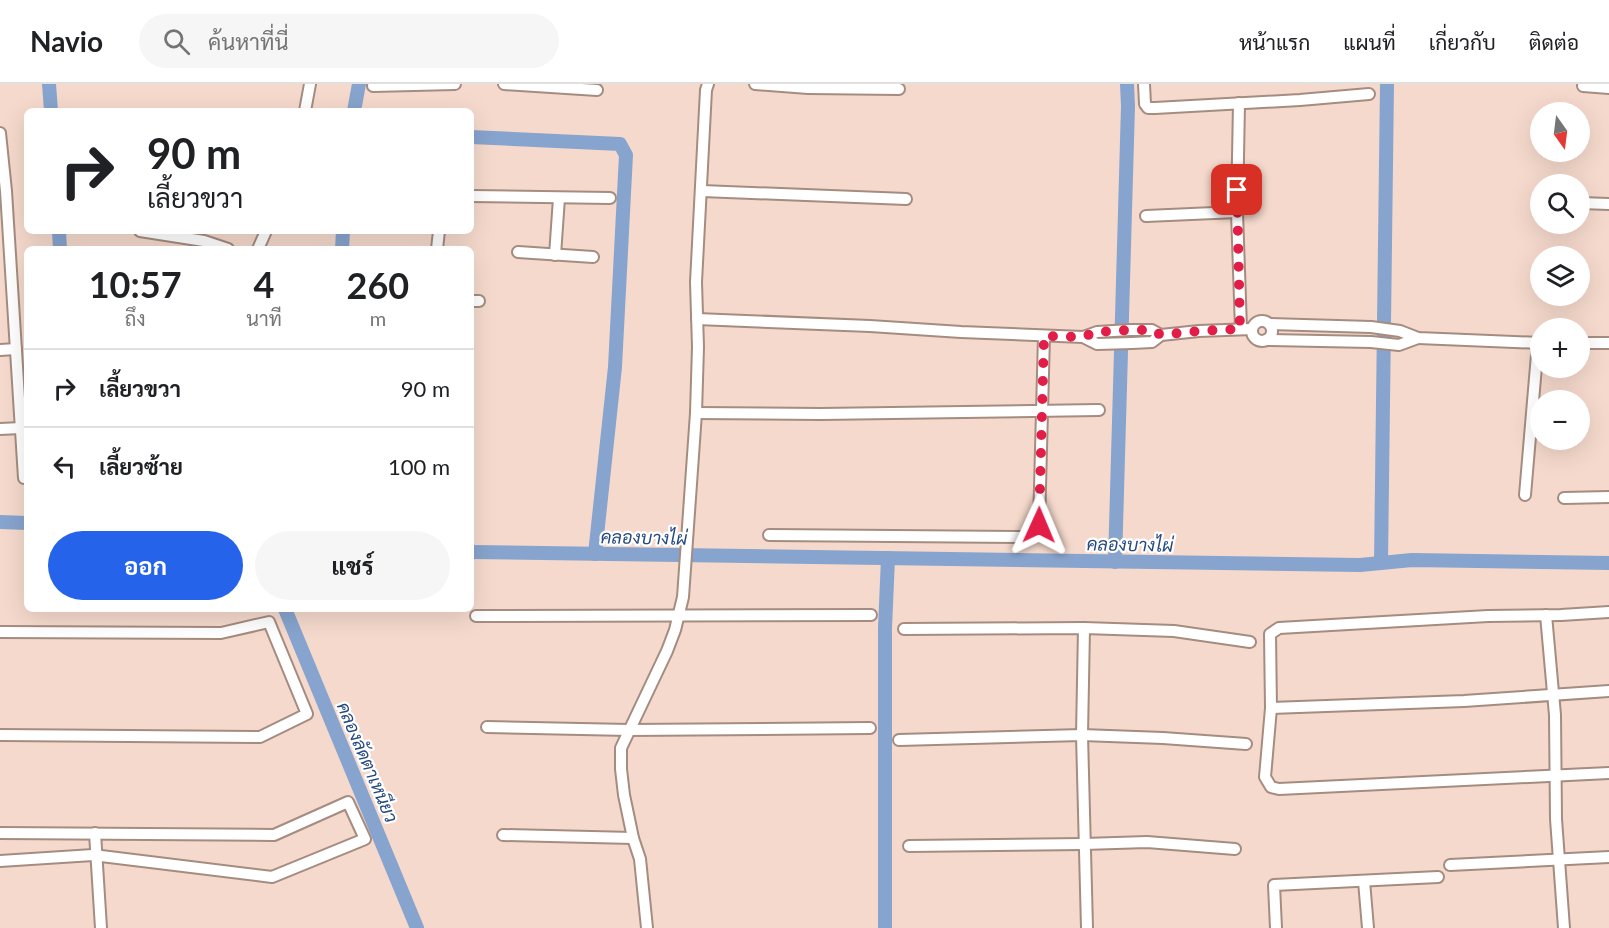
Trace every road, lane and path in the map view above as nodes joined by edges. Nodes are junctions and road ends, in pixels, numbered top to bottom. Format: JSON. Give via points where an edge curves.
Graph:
{"nodes":[{"id":1,"x":310,"y":84,"type":"edge"},
{"id":2,"x":455,"y":84,"type":"edge"},
{"id":3,"x":504,"y":84,"type":"edge"},
{"id":4,"x":708,"y":84,"type":"edge"},
{"id":5,"x":755,"y":84,"type":"edge"},
{"id":6,"x":1143,"y":84,"type":"edge"},
{"id":7,"x":373,"y":86,"type":"dead end"},
{"id":8,"x":1583,"y":86,"type":"dead end"},
{"id":9,"x":1609,"y":88,"type":"edge"},
{"id":10,"x":899,"y":89,"type":"dead end"},
{"id":11,"x":597,"y":90,"type":"dead end"},
{"id":12,"x":1369,"y":94,"type":"dead end"},
{"id":13,"x":1239,"y":103,"type":"junction"},
{"id":14,"x":305,"y":108,"type":"edge"},
{"id":15,"x":0,"y":133,"type":"edge"},
{"id":16,"x":3,"y":191,"type":"edge"},
{"id":17,"x":702,"y":191,"type":"junction"},
{"id":18,"x":474,"y":196,"type":"edge"},
{"id":19,"x":559,"y":198,"type":"junction"},
{"id":20,"x":610,"y":198,"type":"dead end"},
{"id":21,"x":906,"y":199,"type":"dead end"},
{"id":22,"x":1590,"y":203,"type":"edge"},
{"id":23,"x":1609,"y":204,"type":"edge"},
{"id":24,"x":1237,"y":212,"type":"junction"},
{"id":25,"x":1146,"y":216,"type":"dead end"},
{"id":26,"x":159,"y":234,"type":"edge"},
{"id":27,"x":219,"y":246,"type":"edge"},
{"id":28,"x":518,"y":252,"type":"dead end"},
{"id":29,"x":555,"y":255,"type":"junction"},
{"id":30,"x":592,"y":257,"type":"dead end"},
{"id":31,"x":6,"y":271,"type":"edge"},
{"id":32,"x":697,"y":319,"type":"junction"},
{"id":33,"x":1270,"y":324,"type":"junction"},
{"id":34,"x":1341,"y":325,"type":"junction"},
{"id":35,"x":1240,"y":329,"type":"junction"},
{"id":36,"x":1252,"y":330,"type":"junction"},
{"id":37,"x":1161,"y":335,"type":"junction"},
{"id":38,"x":1044,"y":336,"type":"junction"},
{"id":39,"x":1083,"y":337,"type":"junction"},
{"id":40,"x":1418,"y":338,"type":"junction"},
{"id":41,"x":1266,"y":340,"type":"junction"},
{"id":42,"x":1340,"y":342,"type":"junction"},
{"id":43,"x":1530,"y":343,"type":"edge"},
{"id":44,"x":1590,"y":343,"type":"edge"},
{"id":45,"x":1609,"y":343,"type":"edge"},
{"id":46,"x":16,"y":349,"type":"junction"},
{"id":47,"x":0,"y":350,"type":"edge"},
{"id":48,"x":1536,"y":378,"type":"edge"},
{"id":49,"x":1041,"y":410,"type":"junction"},
{"id":50,"x":1099,"y":410,"type":"dead end"},
{"id":51,"x":696,"y":413,"type":"junction"},
{"id":52,"x":21,"y":428,"type":"junction"},
{"id":53,"x":0,"y":429,"type":"edge"},
{"id":54,"x":24,"y":477,"type":"dead end"},
{"id":55,"x":1525,"y":495,"type":"dead end"},
{"id":56,"x":1609,"y":497,"type":"edge"},
{"id":57,"x":1564,"y":498,"type":"dead end"},
{"id":58,"x":769,"y":535,"type":"dead end"},
{"id":59,"x":1609,"y":612,"type":"edge"},
{"id":60,"x":476,"y":615,"type":"dead end"},
{"id":61,"x":679,"y":615,"type":"junction"},
{"id":62,"x":871,"y":615,"type":"dead end"},
{"id":63,"x":1546,"y":615,"type":"junction"},
{"id":64,"x":1084,"y":628,"type":"junction"},
{"id":65,"x":904,"y":629,"type":"dead end"},
{"id":66,"x":0,"y":632,"type":"edge"},
{"id":67,"x":1250,"y":642,"type":"dead end"},
{"id":68,"x":1609,"y":691,"type":"edge"},
{"id":69,"x":1553,"y":695,"type":"junction"},
{"id":70,"x":1270,"y":708,"type":"junction"},
{"id":71,"x":487,"y":727,"type":"dead end"},
{"id":72,"x":870,"y":728,"type":"dead end"},
{"id":73,"x":630,"y":730,"type":"junction"},
{"id":74,"x":0,"y":735,"type":"edge"},
{"id":75,"x":1082,"y":735,"type":"junction"},
{"id":76,"x":899,"y":740,"type":"dead end"},
{"id":77,"x":1246,"y":744,"type":"dead end"},
{"id":78,"x":1609,"y":773,"type":"edge"},
{"id":79,"x":1556,"y":776,"type":"junction"},
{"id":80,"x":0,"y":833,"type":"edge"},
{"id":81,"x":95,"y":833,"type":"junction"},
{"id":82,"x":503,"y":835,"type":"dead end"},
{"id":83,"x":633,"y":838,"type":"junction"},
{"id":84,"x":1084,"y":844,"type":"junction"},
{"id":85,"x":909,"y":846,"type":"dead end"},
{"id":86,"x":1234,"y":849,"type":"dead end"},
{"id":87,"x":96,"y":855,"type":"junction"},
{"id":88,"x":1609,"y":857,"type":"edge"},
{"id":89,"x":1559,"y":860,"type":"junction"},
{"id":90,"x":0,"y":861,"type":"edge"},
{"id":91,"x":1450,"y":865,"type":"dead end"},
{"id":92,"x":1438,"y":877,"type":"dead end"},
{"id":93,"x":1364,"y":881,"type":"junction"},
{"id":94,"x":101,"y":928,"type":"edge"},
{"id":95,"x":647,"y":928,"type":"edge"},
{"id":96,"x":1087,"y":928,"type":"edge"},
{"id":97,"x":1276,"y":928,"type":"edge"},
{"id":98,"x":1368,"y":928,"type":"edge"},
{"id":99,"x":1564,"y":928,"type":"edge"}],
"edges":[{"from":1,"to":14,"type":"street"},
{"from":2,"to":7,"type":"street"},
{"from":3,"to":11,"type":"street"},
{"from":4,"to":17,"type":"street"},
{"from":5,"to":10,"type":"street"},
{"from":6,"to":13,"type":"street","via":[[1148,108]]},
{"from":8,"to":9,"type":"street"},
{"from":12,"to":13,"type":"street"},
{"from":13,"to":24,"type":"street"},
{"from":15,"to":16,"type":"street"},
{"from":16,"to":31,"type":"street"},
{"from":17,"to":21,"type":"street"},
{"from":17,"to":32,"type":"street"},
{"from":18,"to":19,"type":"street"},
{"from":19,"to":20,"type":"street"},
{"from":19,"to":29,"type":"street"},
{"from":22,"to":23,"type":"street"},
{"from":24,"to":25,"type":"street"},
{"from":24,"to":35,"type":"street"},
{"from":26,"to":27,"type":"street"},
{"from":28,"to":29,"type":"street"},
{"from":29,"to":30,"type":"street"},
{"from":31,"to":46,"type":"street"},
{"from":32,"to":38,"type":"street"},
{"from":32,"to":51,"type":"street"},
{"from":33,"to":34,"type":"street"},
{"from":33,"to":36,"type":"street","via":[[1258,321]]},
{"from":33,"to":41,"type":"street","via":[[1272,333]]},
{"from":34,"to":40,"type":"street","via":[[1401,331]]},
{"from":34,"to":42,"type":"street"},
{"from":35,"to":36,"type":"street"},
{"from":35,"to":37,"type":"street"},
{"from":36,"to":41,"type":"street","via":[[1256,339]]},
{"from":37,"to":39,"type":"street","via":[[1152,330],[1108,330]]},
{"from":37,"to":39,"type":"street","via":[[1152,342],[1097,344]]},
{"from":38,"to":39,"type":"street"},
{"from":38,"to":49,"type":"street"},
{"from":40,"to":42,"type":"street","via":[[1399,345]]},
{"from":40,"to":43,"type":"street"},
{"from":41,"to":42,"type":"street"},
{"from":44,"to":45,"type":"street"},
{"from":46,"to":47,"type":"street"},
{"from":46,"to":52,"type":"street"},
{"from":48,"to":55,"type":"street"},
{"from":49,"to":50,"type":"street"},
{"from":49,"to":51,"type":"street"},
{"from":49,"to":58,"type":"street","via":[[1039,525],[1034,535]]},
{"from":51,"to":61,"type":"street"},
{"from":52,"to":53,"type":"street"},
{"from":52,"to":54,"type":"street"},
{"from":56,"to":57,"type":"street"},
{"from":59,"to":63,"type":"street"},
{"from":60,"to":61,"type":"street"},
{"from":61,"to":62,"type":"street"},
{"from":61,"to":73,"type":"street","via":[[667,651]]},
{"from":63,"to":69,"type":"street"},
{"from":63,"to":70,"type":"street","via":[[1279,628],[1270,634]]},
{"from":64,"to":65,"type":"street"},
{"from":64,"to":67,"type":"street","via":[[1174,631]]},
{"from":64,"to":75,"type":"street"},
{"from":66,"to":74,"type":"street","via":[[221,633],[269,622],[307,714],[260,737]]},
{"from":68,"to":69,"type":"street"},
{"from":69,"to":70,"type":"street"},
{"from":69,"to":79,"type":"street"},
{"from":70,"to":79,"type":"street","via":[[1265,777],[1271,787]]},
{"from":71,"to":73,"type":"street"},
{"from":72,"to":73,"type":"street"},
{"from":73,"to":83,"type":"street","via":[[620,758]]},
{"from":75,"to":76,"type":"street"},
{"from":75,"to":77,"type":"street"},
{"from":75,"to":84,"type":"street"},
{"from":78,"to":79,"type":"street"},
{"from":79,"to":89,"type":"street"},
{"from":80,"to":81,"type":"street"},
{"from":81,"to":87,"type":"street"},
{"from":81,"to":87,"type":"street","via":[[274,835],[348,802],[366,839],[272,877]]},
{"from":82,"to":83,"type":"street"},
{"from":83,"to":95,"type":"street","via":[[640,860]]},
{"from":84,"to":85,"type":"street"},
{"from":84,"to":86,"type":"street","via":[[1147,842]]},
{"from":84,"to":96,"type":"street"},
{"from":87,"to":90,"type":"street"},
{"from":87,"to":94,"type":"street"},
{"from":88,"to":89,"type":"street"},
{"from":89,"to":91,"type":"street"},
{"from":89,"to":99,"type":"street"},
{"from":92,"to":93,"type":"street"},
{"from":93,"to":97,"type":"street","via":[[1274,885]]},
{"from":93,"to":98,"type":"street"}]}
